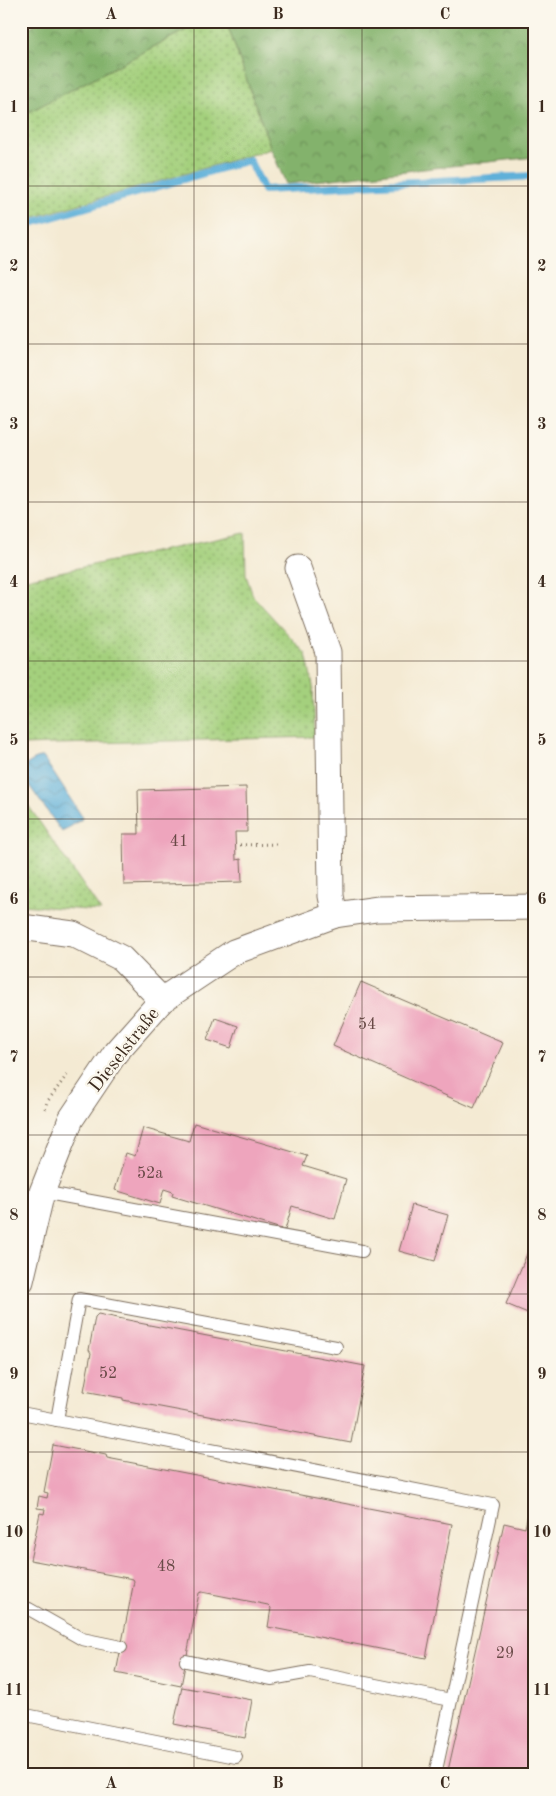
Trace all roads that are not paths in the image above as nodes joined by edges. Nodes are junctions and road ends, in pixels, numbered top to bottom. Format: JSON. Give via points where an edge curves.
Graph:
{"nodes":[{"id":1,"x":298,"y":568,"type":"dead end"},
{"id":2,"x":535,"y":908,"type":"edge"},
{"id":3,"x":334,"y":915,"type":"junction"},
{"id":4,"x":21,"y":927,"type":"edge"},
{"id":5,"x":162,"y":1000,"type":"junction"},
{"id":6,"x":42,"y":1192,"type":"junction"},
{"id":7,"x":362,"y":1251,"type":"dead end"},
{"id":8,"x":21,"y":1281,"type":"edge"},
{"id":9,"x":336,"y":1347,"type":"dead end"},
{"id":10,"x":21,"y":1413,"type":"edge"},
{"id":11,"x":56,"y":1420,"type":"junction"},
{"id":12,"x":21,"y":1608,"type":"edge"},
{"id":13,"x":121,"y":1647,"type":"dead end"},
{"id":14,"x":186,"y":1661,"type":"dead end"},
{"id":15,"x":451,"y":1700,"type":"junction"},
{"id":16,"x":21,"y":1714,"type":"edge"},
{"id":17,"x":236,"y":1757,"type":"dead end"},
{"id":18,"x":435,"y":1775,"type":"edge"}],
"edges":[{"from":1,"to":3,"type":"street","via":[[328,652],[330,877]]},
{"from":2,"to":3,"type":"street","name":"Dieselstraße","via":[[377,909]]},
{"from":3,"to":5,"type":"street","name":"Dieselstraße","via":[[234,952]]},
{"from":4,"to":5,"type":"street","via":[[73,934],[121,958]]},
{"from":5,"to":6,"type":"street","name":"Dieselstraße","via":[[116,1052],[71,1120]]},
{"from":6,"to":7,"type":"lane"},
{"from":6,"to":8,"type":"street","name":"Dieselstraße"},
{"from":9,"to":11,"type":"lane","via":[[79,1299]]},
{"from":10,"to":11,"type":"lane"},
{"from":11,"to":15,"type":"lane","via":[[492,1505]]},
{"from":12,"to":13,"type":"lane","via":[[29,1609],[82,1639]]},
{"from":14,"to":15,"type":"lane","via":[[271,1679],[310,1672]]},
{"from":15,"to":18,"type":"lane"},
{"from":16,"to":17,"type":"lane"}]}
